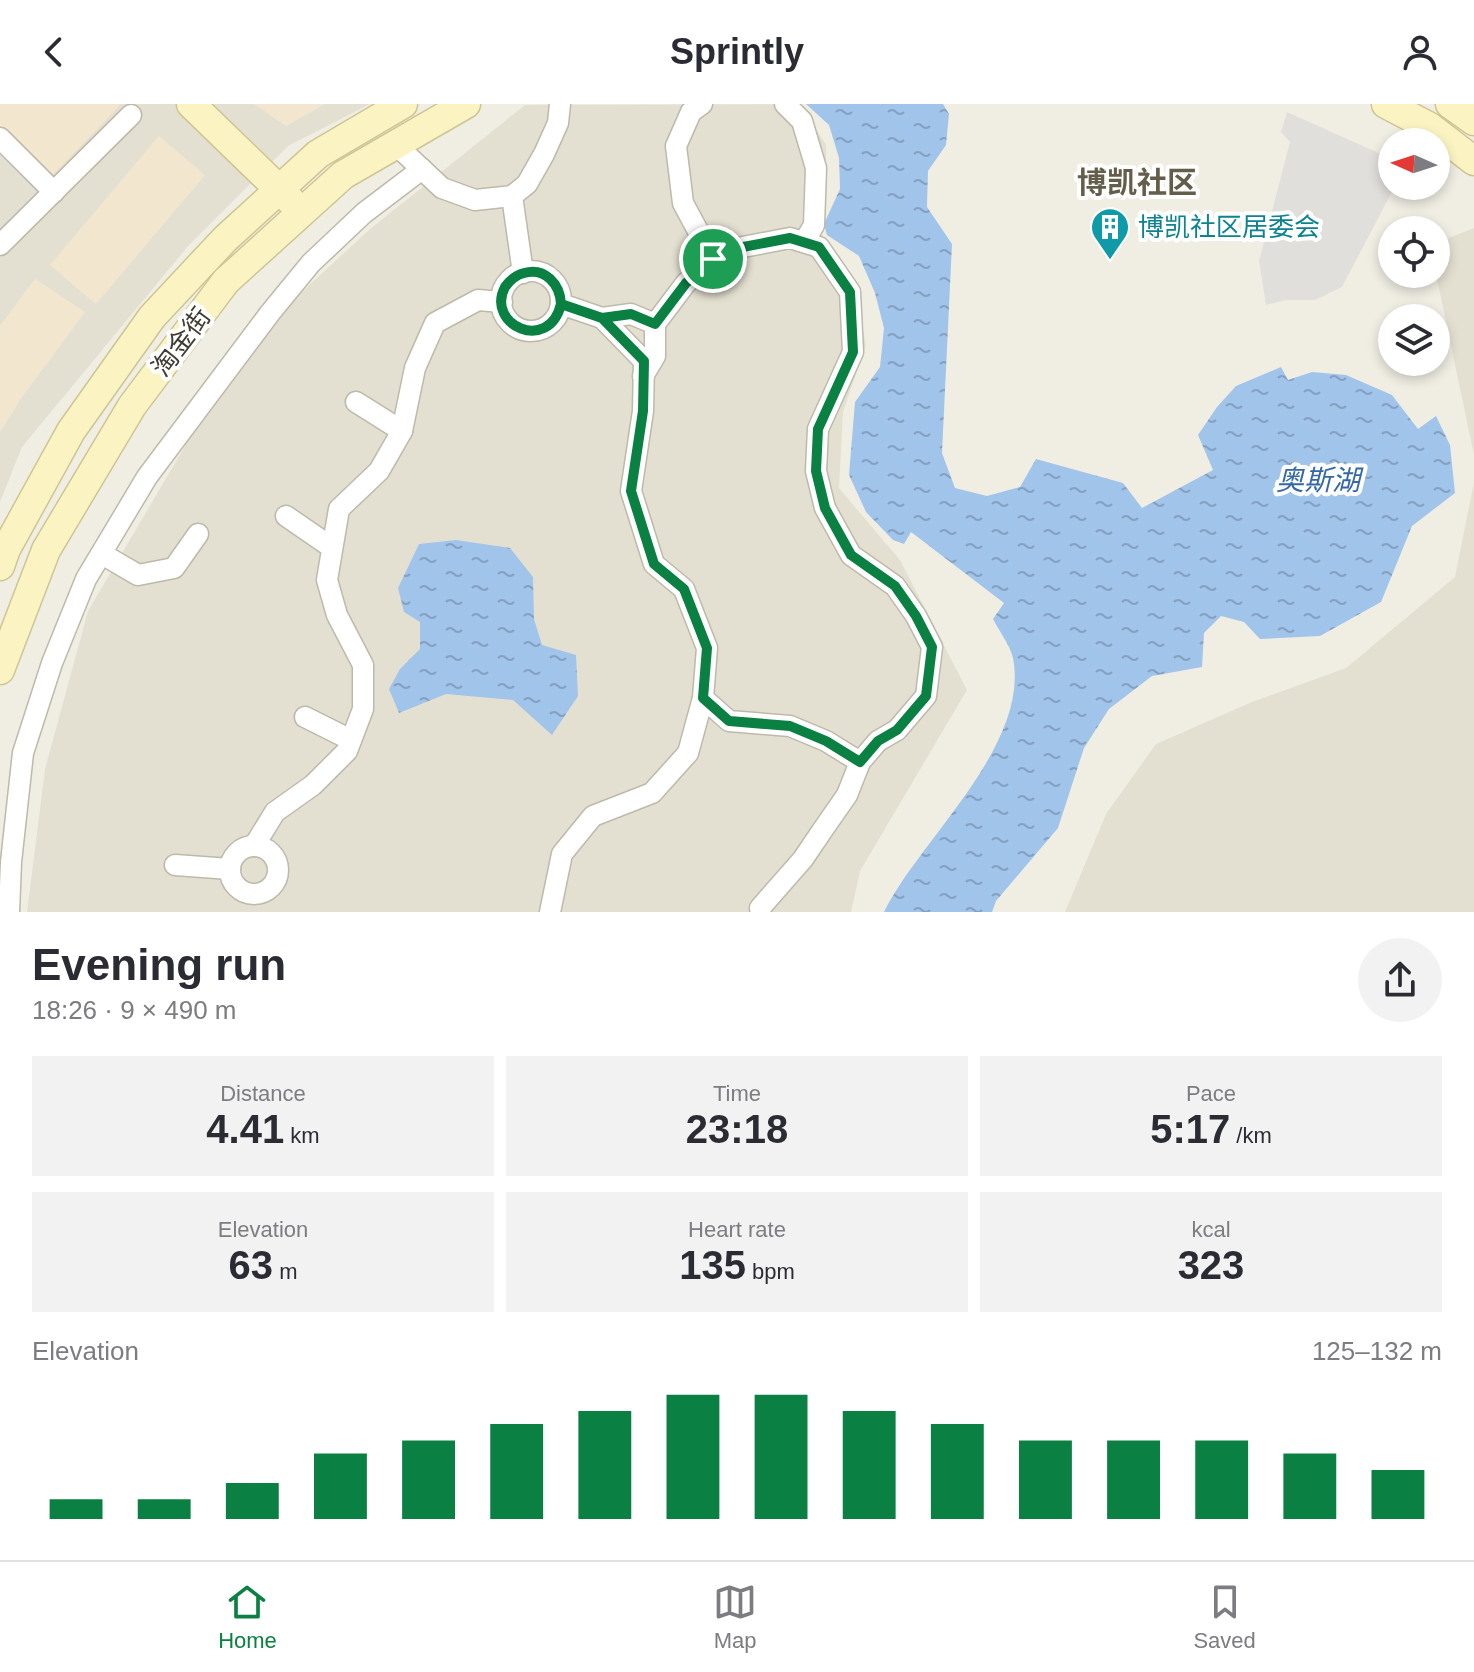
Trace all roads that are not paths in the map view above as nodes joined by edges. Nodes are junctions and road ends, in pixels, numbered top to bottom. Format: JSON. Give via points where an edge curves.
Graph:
{"nodes":[{"id":1,"x":191,"y":104,"type":"edge"},
{"id":2,"x":403,"y":104,"type":"edge"},
{"id":3,"x":466,"y":104,"type":"edge"},
{"id":4,"x":560,"y":104,"type":"edge"},
{"id":5,"x":702,"y":104,"type":"edge"},
{"id":6,"x":785,"y":104,"type":"edge"},
{"id":7,"x":1386,"y":104,"type":"edge"},
{"id":8,"x":1450,"y":104,"type":"edge"},
{"id":9,"x":131,"y":115,"type":"dead end"},
{"id":10,"x":1474,"y":121,"type":"edge"},
{"id":11,"x":0,"y":138,"type":"edge"},
{"id":12,"x":395,"y":144,"type":"junction"},
{"id":13,"x":1474,"y":161,"type":"edge"},
{"id":14,"x":422,"y":169,"type":"junction"},
{"id":15,"x":280,"y":189,"type":"junction"},
{"id":16,"x":54,"y":192,"type":"junction"},
{"id":17,"x":512,"y":196,"type":"junction"},
{"id":18,"x":302,"y":213,"type":"junction"},
{"id":19,"x":804,"y":242,"type":"junction"},
{"id":20,"x":0,"y":245,"type":"edge"},
{"id":21,"x":713,"y":259,"type":"junction"},
{"id":22,"x":523,"y":273,"type":"junction"},
{"id":23,"x":502,"y":302,"type":"junction"},
{"id":24,"x":561,"y":304,"type":"junction"},
{"id":25,"x":602,"y":318,"type":"junction"},
{"id":26,"x":655,"y":324,"type":"junction"},
{"id":27,"x":643,"y":376,"type":"junction"},
{"id":28,"x":356,"y":402,"type":"dead end"},
{"id":29,"x":402,"y":431,"type":"junction"},
{"id":30,"x":286,"y":516,"type":"dead end"},
{"id":31,"x":198,"y":534,"type":"dead end"},
{"id":32,"x":331,"y":547,"type":"junction"},
{"id":33,"x":102,"y":554,"type":"junction"},
{"id":34,"x":0,"y":566,"type":"edge"},
{"id":35,"x":0,"y":670,"type":"edge"},
{"id":36,"x":703,"y":698,"type":"junction"},
{"id":37,"x":305,"y":717,"type":"dead end"},
{"id":38,"x":351,"y":740,"type":"junction"},
{"id":39,"x":860,"y":762,"type":"junction"},
{"id":40,"x":254,"y":846,"type":"junction"},
{"id":41,"x":175,"y":865,"type":"dead end"},
{"id":42,"x":230,"y":869,"type":"junction"},
{"id":43,"x":254,"y":903,"type":"edge"},
{"id":44,"x":759,"y":911,"type":"edge"},
{"id":45,"x":9,"y":912,"type":"edge"},
{"id":46,"x":550,"y":912,"type":"edge"}],
"edges":[{"from":1,"to":15,"type":"street"},
{"from":2,"to":15,"type":"street","name":"淘金街","via":[[318,154]]},
{"from":3,"to":12,"type":"street","name":"淘金街"},
{"from":4,"to":17,"type":"street","via":[[544,154],[527,184]]},
{"from":5,"to":21,"type":"street","via":[[691,112],[676,146],[683,203]]},
{"from":6,"to":19,"type":"street","via":[[802,121],[816,168],[814,225]]},
{"from":7,"to":13,"type":"street","via":[[1430,127]]},
{"from":8,"to":10,"type":"street"},
{"from":9,"to":16,"type":"street"},
{"from":11,"to":16,"type":"street"},
{"from":12,"to":14,"type":"street"},
{"from":12,"to":18,"type":"street","name":"淘金街","via":[[343,175]]},
{"from":14,"to":17,"type":"street","via":[[442,188],[475,200]]},
{"from":14,"to":33,"type":"street","via":[[311,263],[147,477]]},
{"from":15,"to":18,"type":"street"},
{"from":15,"to":34,"type":"street","name":"淘金街","via":[[152,317],[71,431]]},
{"from":16,"to":20,"type":"street"},
{"from":17,"to":22,"type":"street"},
{"from":18,"to":35,"type":"street","name":"淘金街","via":[[226,281],[132,406],[46,550]]},
{"from":19,"to":21,"type":"street","via":[[790,238],[722,251]]},
{"from":19,"to":39,"type":"street","via":[[819,247],[850,292],[853,352],[818,429],[816,471],[825,508],[851,555],[895,586],[932,647],[926,696]]},
{"from":21,"to":26,"type":"street","via":[[686,283]]},
{"from":22,"to":23,"type":"street","via":[[507,284]]},
{"from":22,"to":24,"type":"street","via":[[550,278]]},
{"from":23,"to":24,"type":"street","via":[[508,320],[525,331],[553,322]]},
{"from":23,"to":29,"type":"street","via":[[478,300],[435,323],[415,368]]},
{"from":24,"to":25,"type":"street"},
{"from":25,"to":26,"type":"street","via":[[631,314]]},
{"from":25,"to":27,"type":"street","via":[[644,361]]},
{"from":26,"to":27,"type":"street","via":[[655,356]]},
{"from":27,"to":36,"type":"street","via":[[631,491],[654,564],[684,589],[707,648]]},
{"from":28,"to":29,"type":"street"},
{"from":29,"to":32,"type":"street","via":[[379,471],[339,509]]},
{"from":30,"to":32,"type":"street"},
{"from":31,"to":33,"type":"street","via":[[174,568],[138,575]]},
{"from":32,"to":38,"type":"street","via":[[327,580],[363,665],[363,709]]},
{"from":33,"to":45,"type":"street","via":[[86,579],[52,663],[23,753]]},
{"from":36,"to":39,"type":"street","via":[[729,721],[790,726]]},
{"from":36,"to":46,"type":"street","via":[[688,753],[652,793],[593,816],[562,854]]},
{"from":37,"to":38,"type":"street"},
{"from":38,"to":40,"type":"street","via":[[347,751],[313,785],[275,812]]},
{"from":39,"to":44,"type":"street","via":[[847,795]]},
{"from":40,"to":42,"type":"street","via":[[239,851]]},
{"from":40,"to":43,"type":"street","via":[[275,856],[279,871],[273,886]]},
{"from":41,"to":42,"type":"street"},
{"from":42,"to":43,"type":"street","via":[[237,888]]}]}
